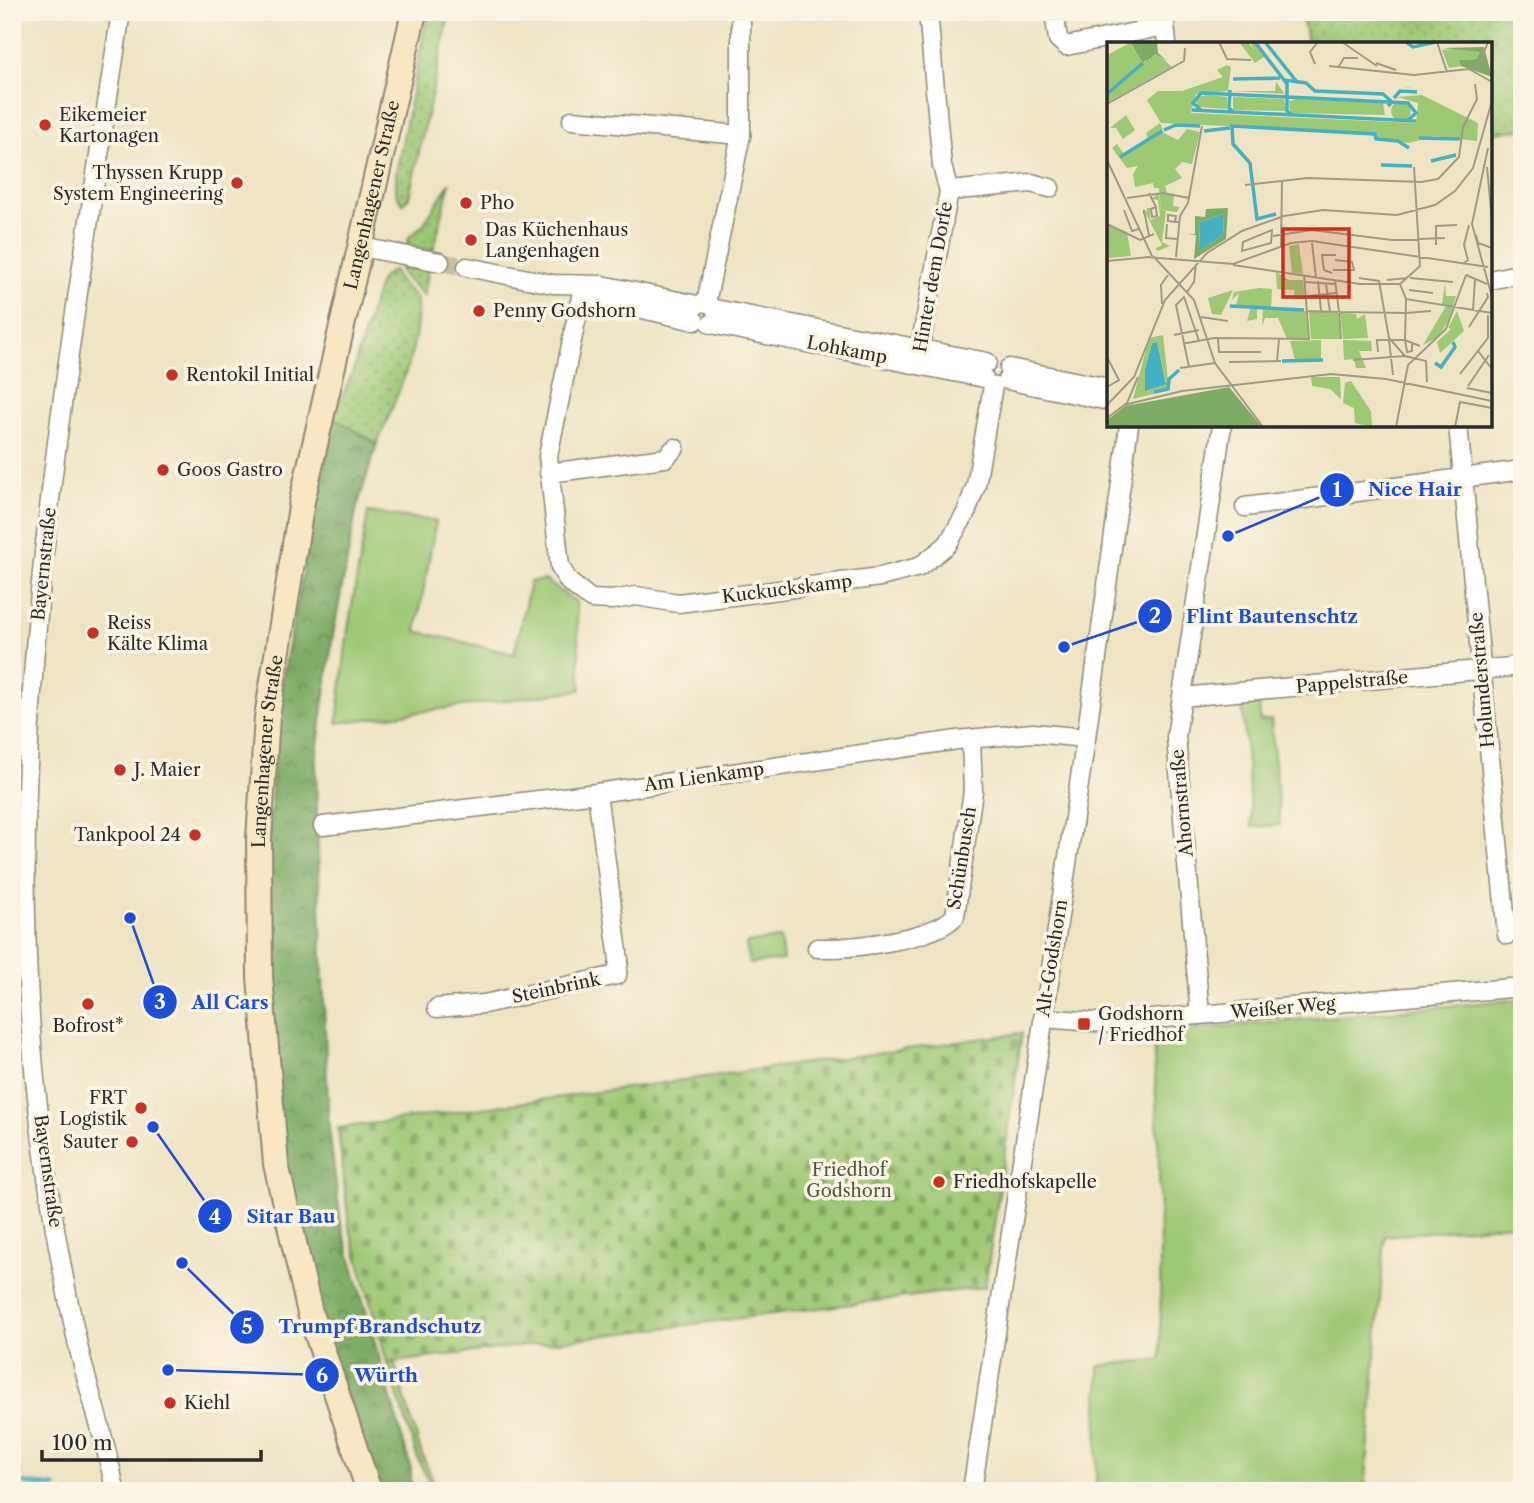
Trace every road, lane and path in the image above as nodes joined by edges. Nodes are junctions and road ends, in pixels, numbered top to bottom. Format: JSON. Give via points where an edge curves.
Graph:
{"nodes":[{"id":1,"x":121,"y":12,"type":"edge"},
{"id":2,"x":414,"y":12,"type":"edge"},
{"id":3,"x":741,"y":12,"type":"edge"},
{"id":4,"x":928,"y":12,"type":"edge"},
{"id":5,"x":1054,"y":12,"type":"edge"},
{"id":6,"x":1165,"y":27,"type":"edge"},
{"id":7,"x":572,"y":120,"type":"dead end"},
{"id":8,"x":741,"y":135,"type":"junction"},
{"id":9,"x":1051,"y":188,"type":"dead end"},
{"id":10,"x":949,"y":191,"type":"junction"},
{"id":11,"x":361,"y":247,"type":"junction"},
{"id":12,"x":440,"y":262,"type":"tunnel mouth"},
{"id":13,"x":467,"y":267,"type":"tunnel mouth"},
{"id":14,"x":1522,"y":273,"type":"edge"},
{"id":15,"x":1492,"y":280,"type":"edge"},
{"id":16,"x":583,"y":287,"type":"junction"},
{"id":17,"x":705,"y":312,"type":"junction"},
{"id":18,"x":919,"y":356,"type":"junction"},
{"id":19,"x":996,"y":375,"type":"junction"},
{"id":20,"x":1107,"y":388,"type":"edge"},
{"id":21,"x":1107,"y":401,"type":"edge"},
{"id":22,"x":1129,"y":427,"type":"edge"},
{"id":23,"x":1222,"y":427,"type":"edge"},
{"id":24,"x":1458,"y":427,"type":"edge"},
{"id":25,"x":675,"y":449,"type":"dead end"},
{"id":26,"x":1522,"y":471,"type":"edge"},
{"id":27,"x":549,"y":473,"type":"junction"},
{"id":28,"x":1463,"y":478,"type":"junction"},
{"id":29,"x":1245,"y":507,"type":"dead end"},
{"id":30,"x":1522,"y":666,"type":"edge"},
{"id":31,"x":1481,"y":669,"type":"junction"},
{"id":32,"x":1182,"y":697,"type":"junction"},
{"id":33,"x":1086,"y":738,"type":"junction"},
{"id":34,"x":971,"y":740,"type":"junction"},
{"id":35,"x":597,"y":793,"type":"junction"},
{"id":36,"x":323,"y":826,"type":"dead end"},
{"id":37,"x":1507,"y":935,"type":"dead end"},
{"id":38,"x":817,"y":948,"type":"dead end"},
{"id":39,"x":1522,"y":986,"type":"edge"},
{"id":40,"x":437,"y":1008,"type":"dead end"},
{"id":41,"x":1200,"y":1015,"type":"junction"},
{"id":42,"x":1043,"y":1018,"type":"junction"},
{"id":43,"x":359,"y":1464,"type":"junction"},
{"id":44,"x":115,"y":1491,"type":"edge"},
{"id":45,"x":354,"y":1491,"type":"edge"},
{"id":46,"x":369,"y":1491,"type":"edge"},
{"id":47,"x":972,"y":1491,"type":"edge"}],
"edges":[{"from":1,"to":44,"type":"street","name":"Bayernstraße","via":[[50,503],[30,714],[26,840],[26,942],[35,1080],[53,1214],[78,1344]]},
{"from":2,"to":11,"type":"main road","name":"Langenhagener Straße"},
{"from":3,"to":8,"type":"street"},
{"from":4,"to":10,"type":"street","name":"Hinter dem Dorfe","via":[[941,153]]},
{"from":5,"to":6,"type":"street","via":[[1058,39],[1066,46]]},
{"from":7,"to":8,"type":"street"},
{"from":8,"to":17,"type":"street"},
{"from":9,"to":10,"type":"street","name":"Hinter dem Dorfe","via":[[1031,183]]},
{"from":10,"to":18,"type":"street","name":"Hinter dem Dorfe"},
{"from":11,"to":12,"type":"street"},
{"from":11,"to":43,"type":"main road","name":"Langenhagener Straße","via":[[302,501],[267,718],[259,839],[260,977],[276,1164],[310,1313]]},
{"from":13,"to":16,"type":"street","name":"Lohkamp"},
{"from":14,"to":15,"type":"street"},
{"from":16,"to":17,"type":"street","name":"Lohkamp","via":[[601,285]]},
{"from":16,"to":27,"type":"street","name":"Kuckuckskamp","via":[[551,434]]},
{"from":17,"to":18,"type":"street","name":"Lohkamp"},
{"from":18,"to":19,"type":"street","name":"Lohkamp"},
{"from":19,"to":20,"type":"street","name":"Lohkamp"},
{"from":19,"to":21,"type":"street","name":"Lohkamp"},
{"from":19,"to":27,"type":"street","name":"Kuckuckskamp","via":[[976,485],[966,513],[947,545],[919,568],[890,576],[678,603],[636,596],[591,599],[569,582],[560,567]]},
{"from":22,"to":33,"type":"street","name":"Alt-Godshorn"},
{"from":23,"to":32,"type":"street","name":"Ahornstraße"},
{"from":24,"to":28,"type":"street","name":"Holunderstraße"},
{"from":25,"to":27,"type":"street","via":[[665,458]]},
{"from":26,"to":28,"type":"street"},
{"from":28,"to":29,"type":"street"},
{"from":28,"to":31,"type":"street","name":"Holunderstraße"},
{"from":30,"to":31,"type":"street","name":"Pappelstraße"},
{"from":31,"to":32,"type":"street","name":"Pappelstraße"},
{"from":31,"to":37,"type":"street","name":"Holunderstraße"},
{"from":32,"to":41,"type":"street","name":"Ahornstraße","via":[[1177,755]]},
{"from":33,"to":34,"type":"street","name":"Am Lienkamp","via":[[1033,733]]},
{"from":33,"to":42,"type":"street","name":"Alt-Godshorn"},
{"from":34,"to":35,"type":"street","name":"Am Lienkamp"},
{"from":34,"to":38,"type":"street","name":"Schünbusch","via":[[973,791],[955,916],[941,928],[846,949]]},
{"from":35,"to":36,"type":"street","name":"Am Lienkamp"},
{"from":35,"to":40,"type":"street","name":"Steinbrink","via":[[619,960],[617,975],[484,1004]]},
{"from":39,"to":41,"type":"street","name":"Weißer Weg"},
{"from":41,"to":42,"type":"street","name":"Weißer Weg","via":[[1086,1024]]},
{"from":42,"to":47,"type":"street","name":"Alt-Godshorn"},
{"from":43,"to":45,"type":"main road"},
{"from":43,"to":46,"type":"main road","name":"Langenhagener Straße"}]}
